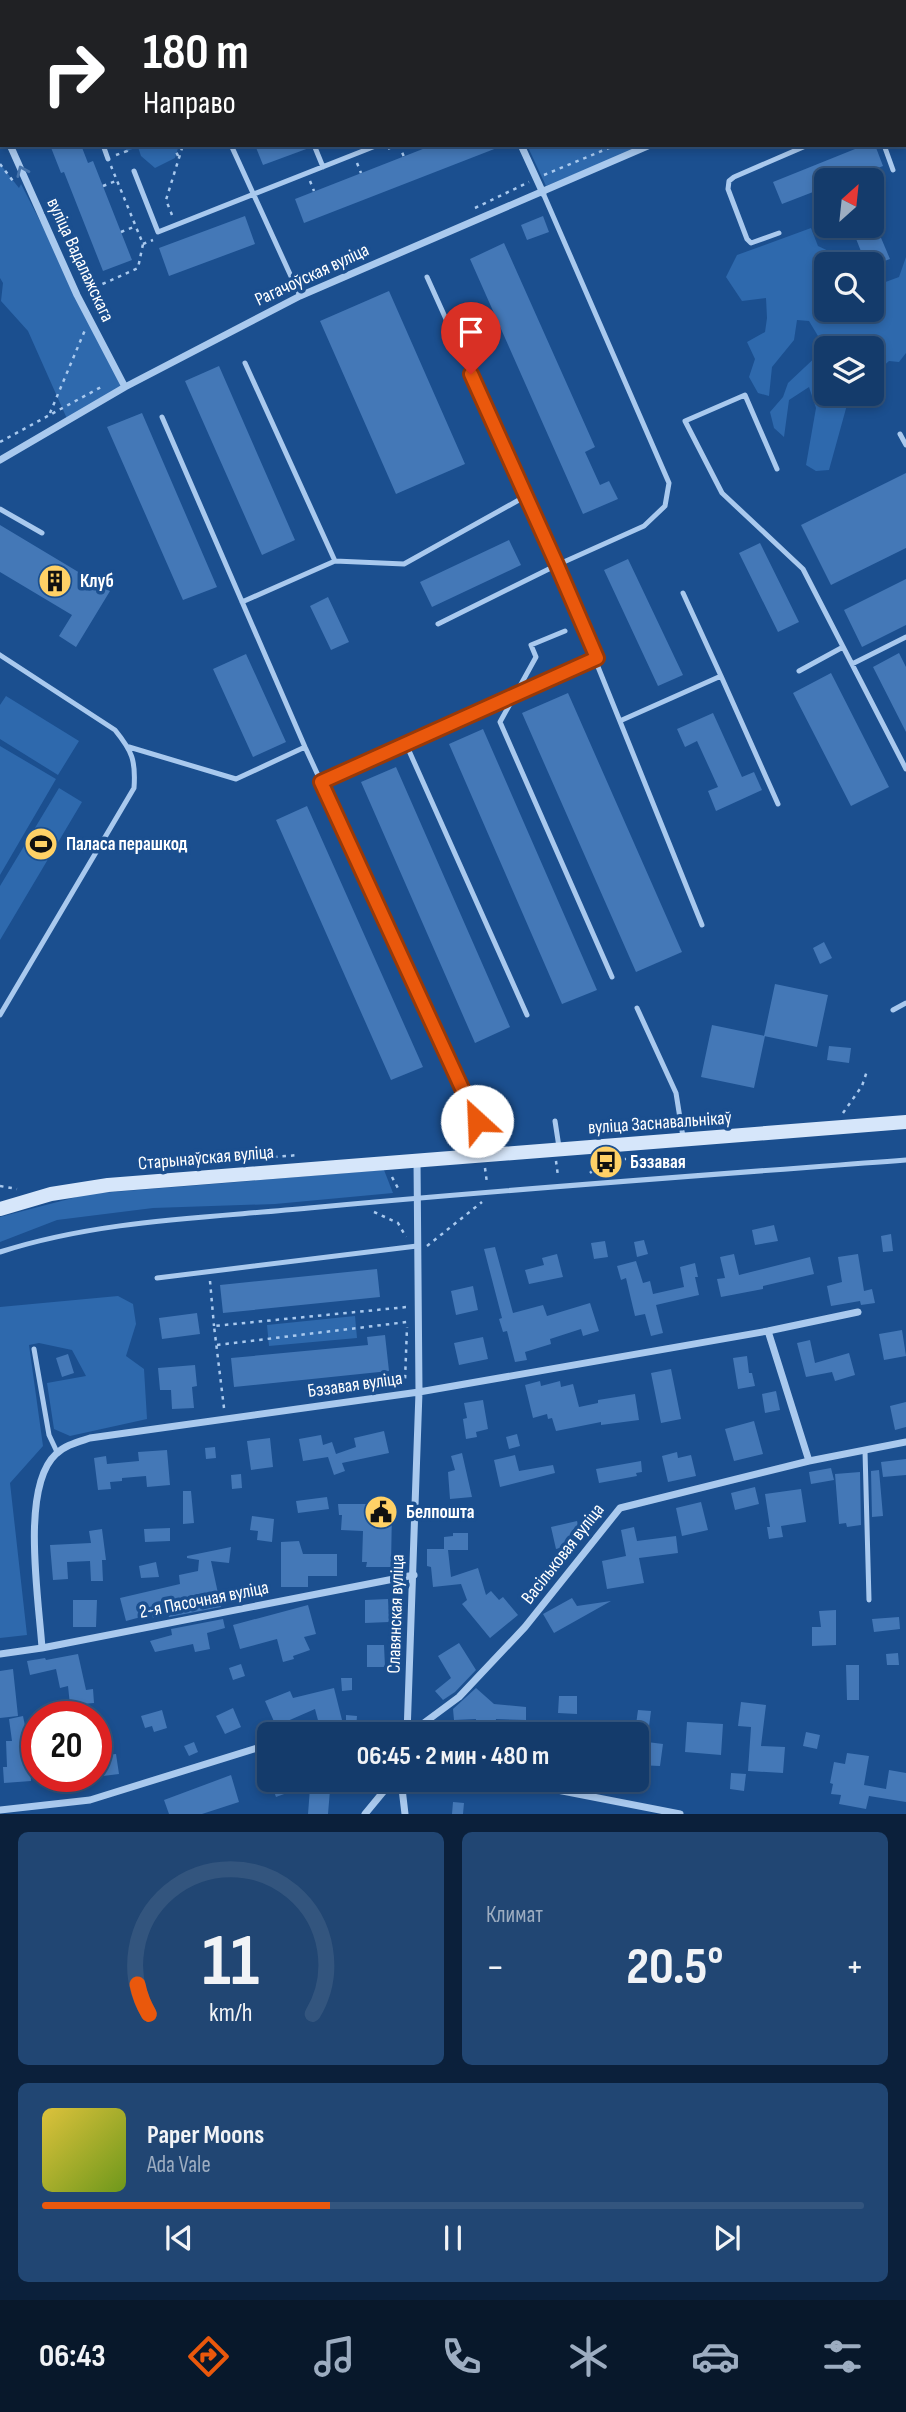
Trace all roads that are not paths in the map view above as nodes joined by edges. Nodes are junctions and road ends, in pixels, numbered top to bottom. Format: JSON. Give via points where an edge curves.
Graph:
{"nodes":[{"id":1,"x":11,"y":147,"type":"edge"},
{"id":2,"x":104,"y":147,"type":"edge"},
{"id":3,"x":232,"y":147,"type":"edge"},
{"id":4,"x":315,"y":147,"type":"edge"},
{"id":5,"x":373,"y":147,"type":"edge"},
{"id":6,"x":522,"y":147,"type":"edge"},
{"id":7,"x":646,"y":147,"type":"edge"},
{"id":8,"x":799,"y":147,"type":"edge"},
{"id":9,"x":885,"y":147,"type":"edge"},
{"id":10,"x":108,"y":159,"type":"road end"},
{"id":11,"x":323,"y":167,"type":"junction"},
{"id":12,"x":893,"y":170,"type":"dead end"},
{"id":13,"x":134,"y":171,"type":"dead end"},
{"id":14,"x":543,"y":193,"type":"junction"},
{"id":15,"x":254,"y":195,"type":"junction"},
{"id":16,"x":779,"y":233,"type":"dead end"},
{"id":17,"x":427,"y":277,"type":"dead end"},
{"id":18,"x":300,"y":296,"type":"junction"},
{"id":19,"x":245,"y":363,"type":"dead end"},
{"id":20,"x":125,"y":387,"type":"junction"},
{"id":21,"x":162,"y":417,"type":"dead end"},
{"id":22,"x":900,"y":434,"type":"dead end"},
{"id":23,"x":906,"y":445,"type":"edge"},
{"id":24,"x":0,"y":460,"type":"edge"},
{"id":25,"x":777,"y":469,"type":"dead end"},
{"id":26,"x":526,"y":496,"type":"junction"},
{"id":27,"x":0,"y":509,"type":"edge"},
{"id":28,"x":42,"y":533,"type":"dead end"},
{"id":29,"x":335,"y":561,"type":"junction"},
{"id":30,"x":557,"y":565,"type":"junction"},
{"id":31,"x":683,"y":593,"type":"dead end"},
{"id":32,"x":242,"y":602,"type":"junction"},
{"id":33,"x":438,"y":624,"type":"dead end"},
{"id":34,"x":565,"y":631,"type":"dead end"},
{"id":35,"x":906,"y":637,"type":"edge"},
{"id":36,"x":843,"y":647,"type":"junction"},
{"id":37,"x":0,"y":655,"type":"edge"},
{"id":38,"x":597,"y":658,"type":"junction"},
{"id":39,"x":852,"y":664,"type":"junction"},
{"id":40,"x":799,"y":671,"type":"dead end"},
{"id":41,"x":721,"y":676,"type":"junction"},
{"id":42,"x":514,"y":696,"type":"junction"},
{"id":43,"x":622,"y":720,"type":"junction"},
{"id":44,"x":406,"y":744,"type":"junction"},
{"id":45,"x":129,"y":747,"type":"junction"},
{"id":46,"x":305,"y":747,"type":"junction"},
{"id":47,"x":905,"y":767,"type":"edge"},
{"id":48,"x":321,"y":782,"type":"junction"},
{"id":49,"x":778,"y":804,"type":"dead end"},
{"id":50,"x":702,"y":925,"type":"dead end"},
{"id":51,"x":612,"y":977,"type":"dead end"},
{"id":52,"x":906,"y":1003,"type":"edge"},
{"id":53,"x":637,"y":1008,"type":"dead end"},
{"id":54,"x":893,"y":1010,"type":"dead end"},
{"id":55,"x":0,"y":1015,"type":"edge"},
{"id":56,"x":527,"y":1015,"type":"dead end"},
{"id":57,"x":477,"y":1121,"type":"dead end"},
{"id":58,"x":555,"y":1121,"type":"dead end"},
{"id":59,"x":906,"y":1122,"type":"edge"},
{"id":60,"x":683,"y":1140,"type":"junction"},
{"id":61,"x":559,"y":1150,"type":"junction"},
{"id":62,"x":417,"y":1160,"type":"junction"},
{"id":63,"x":906,"y":1160,"type":"edge"},
{"id":64,"x":417,"y":1198,"type":"junction"},
{"id":65,"x":0,"y":1209,"type":"edge"},
{"id":66,"x":417,"y":1246,"type":"junction"},
{"id":67,"x":0,"y":1252,"type":"edge"},
{"id":68,"x":157,"y":1278,"type":"dead end"},
{"id":69,"x":858,"y":1312,"type":"dead end"},
{"id":70,"x":768,"y":1331,"type":"junction"},
{"id":71,"x":34,"y":1349,"type":"dead end"},
{"id":72,"x":419,"y":1392,"type":"junction"},
{"id":73,"x":906,"y":1442,"type":"edge"},
{"id":74,"x":865,"y":1451,"type":"junction"},
{"id":75,"x":57,"y":1452,"type":"junction"},
{"id":76,"x":808,"y":1461,"type":"junction"},
{"id":77,"x":414,"y":1575,"type":"junction"},
{"id":78,"x":869,"y":1600,"type":"dead end"},
{"id":79,"x":42,"y":1648,"type":"junction"},
{"id":80,"x":0,"y":1654,"type":"edge"},
{"id":81,"x":408,"y":1722,"type":"edge"},
{"id":82,"x":425,"y":1722,"type":"edge"},
{"id":83,"x":257,"y":1748,"type":"edge"},
{"id":84,"x":383,"y":1792,"type":"edge"},
{"id":85,"x":402,"y":1792,"type":"edge"},
{"id":86,"x":567,"y":1792,"type":"edge"},
{"id":87,"x":0,"y":1810,"type":"edge"},
{"id":88,"x":365,"y":1814,"type":"edge"},
{"id":89,"x":405,"y":1814,"type":"edge"},
{"id":90,"x":680,"y":1814,"type":"edge"}],
"edges":[{"from":20,"to":1,"type":"street","name":"вуліца Вадалажскага","one_way":true},
{"from":2,"to":10,"type":"lane"},
{"from":3,"to":15,"type":"lane"},
{"from":4,"to":11,"type":"lane"},
{"from":5,"to":11,"type":"lane"},
{"from":6,"to":14,"type":"street"},
{"from":7,"to":14,"type":"street","name":"Рагачоўская вуліца"},
{"from":8,"to":16,"type":"lane","via":[[729,181],[747,239],[757,242]]},
{"from":9,"to":12,"type":"lane"},
{"from":11,"to":15,"type":"lane"},
{"from":13,"to":15,"type":"lane","via":[[158,232]]},
{"from":14,"to":18,"type":"street","name":"Рагачоўская вуліца"},
{"from":14,"to":30,"type":"lane","via":[[669,483],[665,506],[644,526]]},
{"from":15,"to":18,"type":"lane"},
{"from":17,"to":26,"type":"lane"},
{"from":18,"to":20,"type":"street","name":"Рагачоўская вуліца"},
{"from":19,"to":29,"type":"lane"},
{"from":20,"to":24,"type":"street","name":"Рагачоўская вуліца"},
{"from":21,"to":32,"type":"lane"},
{"from":22,"to":23,"type":"lane"},
{"from":25,"to":36,"type":"lane","via":[[746,395],[685,421],[722,493],[803,569]]},
{"from":26,"to":29,"type":"lane","via":[[404,564]]},
{"from":26,"to":30,"type":"lane"},
{"from":27,"to":28,"type":"lane"},
{"from":29,"to":32,"type":"lane"},
{"from":30,"to":33,"type":"lane"},
{"from":30,"to":38,"type":"lane"},
{"from":31,"to":41,"type":"lane"},
{"from":32,"to":46,"type":"lane"},
{"from":34,"to":42,"type":"lane","via":[[531,645],[536,657]]},
{"from":35,"to":39,"type":"lane"},
{"from":36,"to":39,"type":"lane"},
{"from":36,"to":40,"type":"lane"},
{"from":37,"to":45,"type":"lane","via":[[115,730]]},
{"from":38,"to":42,"type":"lane"},
{"from":38,"to":43,"type":"lane"},
{"from":39,"to":47,"type":"lane"},
{"from":41,"to":43,"type":"lane"},
{"from":41,"to":49,"type":"lane"},
{"from":42,"to":44,"type":"lane"},
{"from":42,"to":51,"type":"lane","via":[[500,722]]},
{"from":43,"to":50,"type":"lane"},
{"from":44,"to":48,"type":"lane"},
{"from":44,"to":56,"type":"lane"},
{"from":45,"to":46,"type":"lane","via":[[236,779]]},
{"from":45,"to":55,"type":"lane","via":[[136,766],[134,788]]},
{"from":46,"to":48,"type":"lane"},
{"from":48,"to":57,"type":"lane"},
{"from":52,"to":54,"type":"lane"},
{"from":53,"to":60,"type":"lane","via":[[676,1093]]},
{"from":58,"to":61,"type":"lane"},
{"from":59,"to":60,"type":"main road","name":"вуліца Заснавальнікаў"},
{"from":60,"to":61,"type":"main road","name":"вуліца Заснавальнікаў"},
{"from":61,"to":62,"type":"main road","name":"вуліца Заснавальнікаў"},
{"from":62,"to":64,"type":"street","name":"Славянская вуліца"},
{"from":62,"to":65,"type":"main road","name":"Старынаўская вуліца","via":[[108,1185],[51,1194]]},
{"from":63,"to":64,"type":"lane"},
{"from":64,"to":66,"type":"street","name":"Славянская вуліца"},
{"from":64,"to":67,"type":"lane","via":[[123,1226]]},
{"from":66,"to":68,"type":"lane"},
{"from":66,"to":72,"type":"street","name":"Славянская вуліца"},
{"from":69,"to":70,"type":"street","name":"Бэзавая вуліца"},
{"from":70,"to":72,"type":"street","name":"Бэзавая вуліца"},
{"from":70,"to":76,"type":"street"},
{"from":71,"to":75,"type":"lane","via":[[49,1435]]},
{"from":72,"to":75,"type":"street","name":"Бэзавая вуліца","via":[[90,1438]]},
{"from":72,"to":77,"type":"street","name":"Славянская вуліца"},
{"from":73,"to":74,"type":"street","name":"Васільковая вуліца"},
{"from":74,"to":76,"type":"street","name":"Васільковая вуліца"},
{"from":74,"to":78,"type":"lane"},
{"from":75,"to":79,"type":"street","via":[[43,1472],[33,1526]]},
{"from":76,"to":82,"type":"street","name":"Васільковая вуліца","via":[[620,1507],[525,1627],[459,1697]]},
{"from":77,"to":79,"type":"street","name":"2-я Пясочная вуліца"},
{"from":77,"to":81,"type":"street","name":"Славянская вуліца"},
{"from":79,"to":80,"type":"street","name":"2-я Пясочная вуліца"},
{"from":83,"to":87,"type":"street","via":[[90,1800]]},
{"from":84,"to":88,"type":"street"},
{"from":85,"to":89,"type":"street"},
{"from":86,"to":90,"type":"street"}]}
